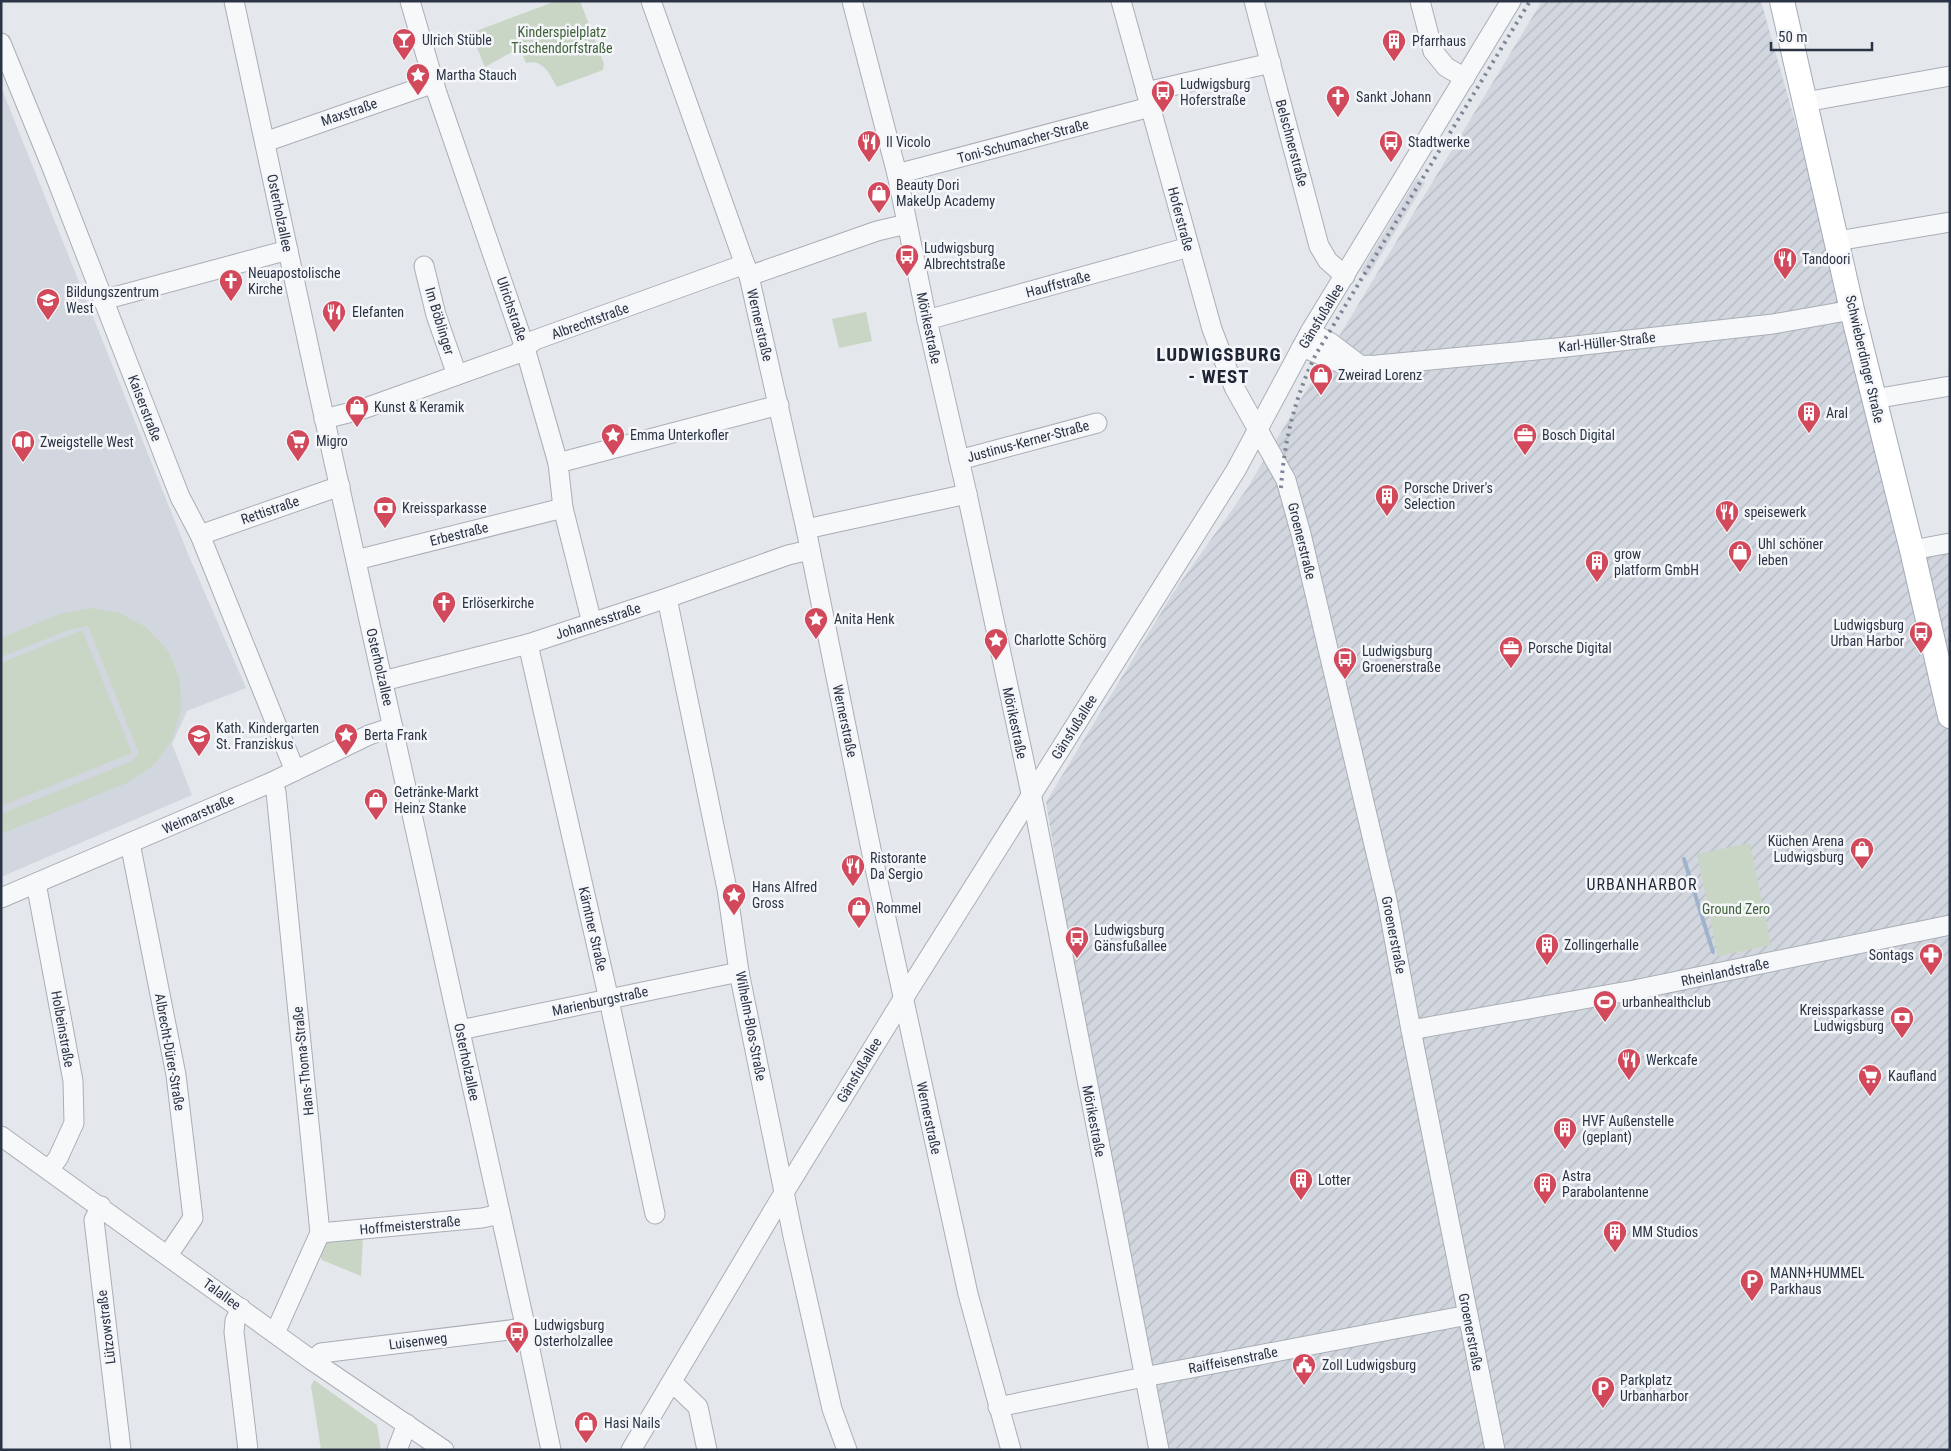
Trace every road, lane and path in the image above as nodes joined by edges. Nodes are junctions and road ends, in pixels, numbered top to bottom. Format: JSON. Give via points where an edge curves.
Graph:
{"nodes":[{"id":1,"x":234,"y":1,"type":"edge"},
{"id":2,"x":410,"y":1,"type":"edge"},
{"id":3,"x":651,"y":1,"type":"edge"},
{"id":4,"x":852,"y":1,"type":"edge"},
{"id":5,"x":1121,"y":1,"type":"edge"},
{"id":6,"x":1254,"y":1,"type":"edge"},
{"id":7,"x":1420,"y":1,"type":"edge"},
{"id":8,"x":1511,"y":1,"type":"edge"},
{"id":9,"x":1782,"y":1,"type":"edge"},
{"id":10,"x":1,"y":43,"type":"edge"},
{"id":11,"x":1271,"y":63,"type":"junction"},
{"id":12,"x":1950,"y":76,"type":"edge"},
{"id":13,"x":1465,"y":78,"type":"junction"},
{"id":14,"x":434,"y":83,"type":"junction"},
{"id":15,"x":1148,"y":100,"type":"junction"},
{"id":16,"x":1805,"y":102,"type":"junction"},
{"id":17,"x":265,"y":142,"type":"junction"},
{"id":18,"x":897,"y":174,"type":"junction"},
{"id":19,"x":1950,"y":222,"type":"edge"},
{"id":20,"x":907,"y":224,"type":"junction"},
{"id":21,"x":1837,"y":241,"type":"junction"},
{"id":22,"x":1188,"y":247,"type":"junction"},
{"id":23,"x":288,"y":250,"type":"junction"},
{"id":24,"x":424,"y":266,"type":"dead end"},
{"id":25,"x":747,"y":270,"type":"junction"},
{"id":26,"x":1345,"y":276,"type":"junction"},
{"id":27,"x":103,"y":300,"type":"junction"},
{"id":28,"x":1852,"y":310,"type":"junction"},
{"id":29,"x":927,"y":320,"type":"junction"},
{"id":30,"x":1306,"y":340,"type":"junction"},
{"id":31,"x":525,"y":348,"type":"junction"},
{"id":32,"x":457,"y":375,"type":"junction"},
{"id":33,"x":1950,"y":386,"type":"edge"},
{"id":34,"x":1874,"y":399,"type":"junction"},
{"id":35,"x":778,"y":405,"type":"junction"},
{"id":36,"x":324,"y":419,"type":"junction"},
{"id":37,"x":1097,"y":423,"type":"dead end"},
{"id":38,"x":1258,"y":431,"type":"junction"},
{"id":39,"x":959,"y":460,"type":"junction"},
{"id":40,"x":558,"y":463,"type":"junction"},
{"id":41,"x":340,"y":486,"type":"junction"},
{"id":42,"x":967,"y":494,"type":"junction"},
{"id":43,"x":563,"y":508,"type":"junction"},
{"id":44,"x":806,"y":528,"type":"junction"},
{"id":45,"x":200,"y":535,"type":"junction"},
{"id":46,"x":1950,"y":543,"type":"edge"},
{"id":47,"x":810,"y":550,"type":"junction"},
{"id":48,"x":1912,"y":550,"type":"junction"},
{"id":49,"x":356,"y":560,"type":"junction"},
{"id":50,"x":668,"y":598,"type":"junction"},
{"id":51,"x":592,"y":623,"type":"junction"},
{"id":52,"x":528,"y":644,"type":"junction"},
{"id":53,"x":383,"y":681,"type":"junction"},
{"id":54,"x":1950,"y":716,"type":"edge"},
{"id":55,"x":394,"y":727,"type":"junction"},
{"id":56,"x":295,"y":771,"type":"junction"},
{"id":57,"x":272,"y":782,"type":"junction"},
{"id":58,"x":1031,"y":797,"type":"junction"},
{"id":59,"x":130,"y":843,"type":"junction"},
{"id":60,"x":36,"y":883,"type":"junction"},
{"id":61,"x":1,"y":898,"type":"edge"},
{"id":62,"x":1950,"y":925,"type":"edge"},
{"id":63,"x":739,"y":972,"type":"junction"},
{"id":64,"x":903,"y":999,"type":"junction"},
{"id":65,"x":609,"y":1000,"type":"junction"},
{"id":66,"x":460,"y":1030,"type":"junction"},
{"id":67,"x":1411,"y":1030,"type":"junction"},
{"id":68,"x":1,"y":1136,"type":"edge"},
{"id":69,"x":49,"y":1170,"type":"junction"},
{"id":70,"x":785,"y":1191,"type":"junction"},
{"id":71,"x":101,"y":1206,"type":"junction"},
{"id":72,"x":500,"y":1214,"type":"junction"},
{"id":73,"x":655,"y":1214,"type":"dead end"},
{"id":74,"x":320,"y":1233,"type":"junction"},
{"id":75,"x":168,"y":1256,"type":"junction"},
{"id":76,"x":241,"y":1308,"type":"junction"},
{"id":77,"x":1468,"y":1315,"type":"junction"},
{"id":78,"x":526,"y":1328,"type":"junction"},
{"id":79,"x":275,"y":1333,"type":"junction"},
{"id":80,"x":313,"y":1360,"type":"junction"},
{"id":81,"x":1144,"y":1377,"type":"junction"},
{"id":82,"x":672,"y":1382,"type":"junction"},
{"id":83,"x":998,"y":1407,"type":"junction"},
{"id":84,"x":407,"y":1424,"type":"junction"},
{"id":85,"x":121,"y":1450,"type":"edge"},
{"id":86,"x":248,"y":1450,"type":"edge"},
{"id":87,"x":397,"y":1450,"type":"edge"},
{"id":88,"x":444,"y":1450,"type":"edge"},
{"id":89,"x":551,"y":1450,"type":"edge"},
{"id":90,"x":631,"y":1450,"type":"edge"},
{"id":91,"x":706,"y":1450,"type":"edge"},
{"id":92,"x":847,"y":1450,"type":"edge"},
{"id":93,"x":1011,"y":1450,"type":"edge"},
{"id":94,"x":1159,"y":1450,"type":"edge"},
{"id":95,"x":1494,"y":1450,"type":"edge"}],
"edges":[{"from":1,"to":17,"type":"street","name":"Osterholzallee"},
{"from":2,"to":14,"type":"street","name":"Ulrichstraße"},
{"from":3,"to":25,"type":"street","name":"Wernerstraße"},
{"from":4,"to":18,"type":"street","name":"Mörikestraße"},
{"from":5,"to":15,"type":"street","name":"Hoferstraße"},
{"from":6,"to":11,"type":"street","name":"Belschnerstraße"},
{"from":7,"to":13,"type":"street","via":[[1434,51],[1446,67]]},
{"from":8,"to":13,"type":"street","name":"Gänsfußallee"},
{"from":9,"to":16,"type":"main road","name":"Schwieberdinger Straße"},
{"from":10,"to":27,"type":"street","name":"Kaiserstraße"},
{"from":11,"to":15,"type":"street","name":"Toni-Schumacher-Straße"},
{"from":11,"to":26,"type":"street","name":"Belschnerstraße","via":[[1319,246],[1328,261]]},
{"from":12,"to":16,"type":"street"},
{"from":13,"to":26,"type":"street","name":"Gänsfußallee"},
{"from":14,"to":17,"type":"street","name":"Maxstraße"},
{"from":14,"to":31,"type":"street","name":"Ulrichstraße"},
{"from":15,"to":18,"type":"street","name":"Toni-Schumacher-Straße"},
{"from":15,"to":22,"type":"street","name":"Hoferstraße"},
{"from":16,"to":21,"type":"main road","name":"Schwieberdinger Straße"},
{"from":17,"to":23,"type":"street","name":"Osterholzallee"},
{"from":18,"to":20,"type":"street","name":"Mörikestraße"},
{"from":19,"to":21,"type":"street"},
{"from":20,"to":25,"type":"street","name":"Albrechtstraße"},
{"from":20,"to":29,"type":"street","name":"Mörikestraße"},
{"from":21,"to":28,"type":"main road","name":"Schwieberdinger Straße"},
{"from":22,"to":29,"type":"street","name":"Hauffstraße"},
{"from":22,"to":38,"type":"street","name":"Hoferstraße","via":[[1227,370]]},
{"from":23,"to":27,"type":"street"},
{"from":23,"to":36,"type":"street","name":"Osterholzallee"},
{"from":24,"to":32,"type":"street","name":"Im Böblinger","via":[[436,315]]},
{"from":25,"to":31,"type":"street","name":"Albrechtstraße","via":[[627,307],[536,340]]},
{"from":25,"to":35,"type":"street","name":"Wernerstraße"},
{"from":26,"to":30,"type":"street","name":"Gänsfußallee"},
{"from":27,"to":45,"type":"street","name":"Kaiserstraße","via":[[180,497]]},
{"from":28,"to":30,"type":"street","name":"Karl-Hüller-Straße","via":[[1743,327],[1360,366],[1331,344]]},
{"from":28,"to":34,"type":"main road","name":"Schwieberdinger Straße"},
{"from":29,"to":39,"type":"street","name":"Mörikestraße"},
{"from":30,"to":38,"type":"street","name":"Gänsfußallee"},
{"from":31,"to":32,"type":"street","name":"Albrechtstraße"},
{"from":31,"to":40,"type":"street","name":"Ulrichstraße"},
{"from":32,"to":36,"type":"street","name":"Albrechtstraße","via":[[360,410]]},
{"from":33,"to":34,"type":"street"},
{"from":34,"to":48,"type":"main road","name":"Schwieberdinger Straße"},
{"from":35,"to":40,"type":"street"},
{"from":35,"to":44,"type":"street","name":"Wernerstraße"},
{"from":36,"to":41,"type":"street","name":"Osterholzallee"},
{"from":37,"to":39,"type":"street","name":"Justinus-Kerner-Straße"},
{"from":38,"to":58,"type":"street","name":"Gänsfußallee"},
{"from":38,"to":67,"type":"street","name":"Groenerstraße","via":[[1286,480],[1300,534],[1388,900]]},
{"from":39,"to":42,"type":"street","name":"Mörikestraße"},
{"from":40,"to":43,"type":"street","name":"Ulrichstraße"},
{"from":41,"to":45,"type":"street","name":"Rettistraße"},
{"from":41,"to":49,"type":"street","name":"Osterholzallee"},
{"from":42,"to":44,"type":"street"},
{"from":42,"to":58,"type":"street","name":"Mörikestraße"},
{"from":43,"to":49,"type":"street","name":"Erbestraße"},
{"from":43,"to":51,"type":"street","name":"Ulrichstraße"},
{"from":44,"to":47,"type":"street","name":"Wernerstraße"},
{"from":45,"to":56,"type":"street","name":"Kaiserstraße"},
{"from":46,"to":48,"type":"street"},
{"from":47,"to":50,"type":"street","name":"Johannesstraße"},
{"from":47,"to":64,"type":"street","name":"Wernerstraße"},
{"from":48,"to":54,"type":"main road","name":"Schwieberdinger Straße"},
{"from":49,"to":53,"type":"street","name":"Osterholzallee"},
{"from":50,"to":51,"type":"street","name":"Johannesstraße"},
{"from":50,"to":63,"type":"street","name":"Wilhelm-Blos-Straße","via":[[727,889]]},
{"from":51,"to":52,"type":"street","name":"Johannesstraße"},
{"from":52,"to":53,"type":"street","name":"Johannesstraße"},
{"from":52,"to":65,"type":"street","name":"Kärntner Straße"},
{"from":53,"to":55,"type":"street","name":"Osterholzallee"},
{"from":55,"to":56,"type":"street","name":"Weimarstraße","via":[[369,735]]},
{"from":55,"to":66,"type":"street","name":"Osterholzallee"},
{"from":56,"to":57,"type":"street","name":"Weimarstraße"},
{"from":57,"to":59,"type":"street","name":"Weimarstraße"},
{"from":57,"to":74,"type":"street","name":"Hans-Thoma-Straße","via":[[276,792]]},
{"from":58,"to":64,"type":"street","name":"Gänsfußallee"},
{"from":58,"to":81,"type":"street","name":"Mörikestraße"},
{"from":59,"to":60,"type":"street","name":"Weimarstraße"},
{"from":59,"to":75,"type":"street","name":"Albrecht-Dürer-Straße","via":[[176,1075],[193,1218]]},
{"from":60,"to":61,"type":"street","name":"Weimarstraße"},
{"from":60,"to":69,"type":"street","name":"Holbeinstraße","via":[[73,1081],[74,1123]]},
{"from":62,"to":67,"type":"street","name":"Rheinlandstraße","via":[[1634,990]]},
{"from":63,"to":65,"type":"street","name":"Marienburgstraße"},
{"from":63,"to":70,"type":"street","name":"Wilhelm-Blos-Straße"},
{"from":64,"to":70,"type":"street","name":"Gänsfußallee"},
{"from":64,"to":83,"type":"street","name":"Wernerstraße","via":[[968,1294]]},
{"from":65,"to":66,"type":"street","name":"Marienburgstraße"},
{"from":65,"to":73,"type":"street","name":"Kärntner Straße"},
{"from":66,"to":72,"type":"street","name":"Osterholzallee"},
{"from":67,"to":77,"type":"street","name":"Groenerstraße"},
{"from":68,"to":69,"type":"street","name":"Talallee"},
{"from":69,"to":71,"type":"street","name":"Talallee"},
{"from":70,"to":82,"type":"street","name":"Gänsfußallee"},
{"from":70,"to":92,"type":"street","name":"Wilhelm-Blos-Straße","via":[[832,1409]]},
{"from":71,"to":75,"type":"street","name":"Talallee"},
{"from":71,"to":85,"type":"street","name":"Lützowstraße","via":[[94,1220]]},
{"from":72,"to":74,"type":"street","name":"Hoffmeisterstraße"},
{"from":72,"to":78,"type":"street","name":"Osterholzallee"},
{"from":74,"to":79,"type":"street","name":"Hans-Thoma-Straße"},
{"from":75,"to":76,"type":"street","name":"Talallee"},
{"from":76,"to":79,"type":"street","name":"Talallee"},
{"from":76,"to":86,"type":"street","via":[[234,1332]]},
{"from":77,"to":81,"type":"street","name":"Raiffeisenstraße"},
{"from":77,"to":95,"type":"street","name":"Groenerstraße"},
{"from":78,"to":80,"type":"street","name":"Luisenweg","via":[[321,1353]]},
{"from":78,"to":89,"type":"street","name":"Osterholzallee"},
{"from":79,"to":80,"type":"street","name":"Talallee"},
{"from":80,"to":84,"type":"street","name":"Talallee"},
{"from":81,"to":83,"type":"street","name":"Raiffeisenstraße"},
{"from":81,"to":94,"type":"street","name":"Mörikestraße"},
{"from":82,"to":90,"type":"street","name":"Gänsfußallee"},
{"from":82,"to":91,"type":"street","via":[[698,1407]]},
{"from":83,"to":93,"type":"street","name":"Wernerstraße"},
{"from":84,"to":87,"type":"street"},
{"from":84,"to":88,"type":"street","name":"Talallee"}]}
